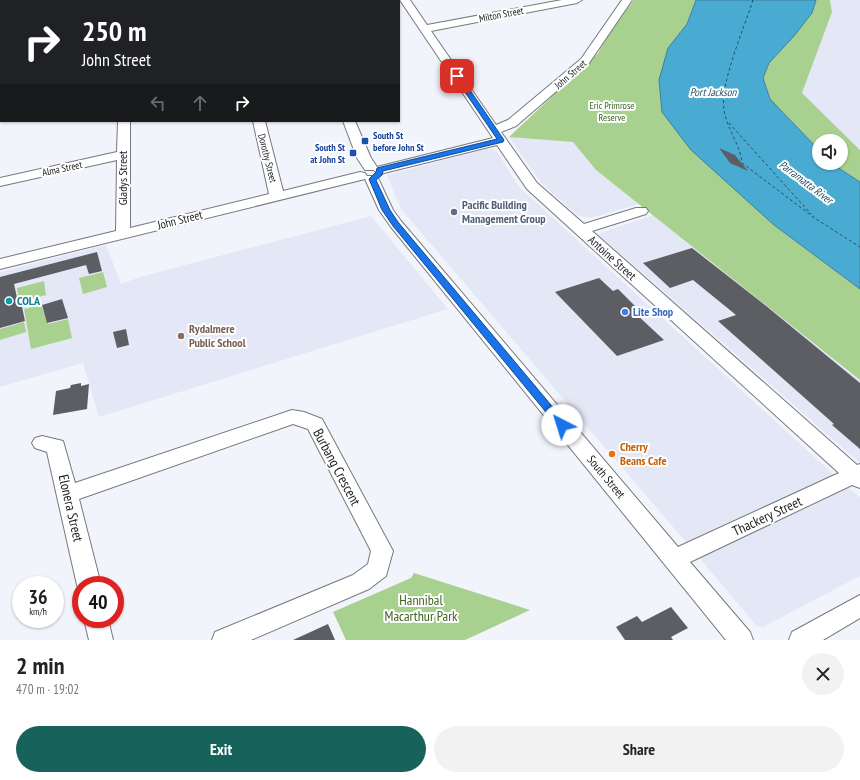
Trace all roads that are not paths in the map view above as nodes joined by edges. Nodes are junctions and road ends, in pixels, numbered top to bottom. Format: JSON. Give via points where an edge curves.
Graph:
{"nodes":[{"id":1,"x":406,"y":0,"type":"edge"},
{"id":2,"x":577,"y":0,"type":"edge"},
{"id":3,"x":628,"y":0,"type":"edge"},
{"id":4,"x":425,"y":29,"type":"junction"},
{"id":5,"x":124,"y":122,"type":"edge"},
{"id":6,"x":259,"y":122,"type":"edge"},
{"id":7,"x":349,"y":122,"type":"edge"},
{"id":8,"x":497,"y":135,"type":"junction"},
{"id":9,"x":123,"y":155,"type":"junction"},
{"id":10,"x":370,"y":173,"type":"junction"},
{"id":11,"x":0,"y":182,"type":"edge"},
{"id":12,"x":277,"y":196,"type":"junction"},
{"id":13,"x":641,"y":211,"type":"dead end"},
{"id":14,"x":581,"y":230,"type":"junction"},
{"id":15,"x":123,"y":234,"type":"junction"},
{"id":16,"x":0,"y":264,"type":"edge"},
{"id":17,"x":42,"y":443,"type":"dead end"},
{"id":18,"x":858,"y":476,"type":"edge"},
{"id":19,"x":68,"y":494,"type":"junction"},
{"id":20,"x":674,"y":559,"type":"junction"},
{"id":21,"x":87,"y":576,"type":"edge"},
{"id":22,"x":860,"y":606,"type":"edge"},
{"id":23,"x":98,"y":628,"type":"edge"},
{"id":24,"x":101,"y":640,"type":"edge"},
{"id":25,"x":224,"y":640,"type":"edge"},
{"id":26,"x":740,"y":640,"type":"edge"},
{"id":27,"x":801,"y":640,"type":"edge"}],
"edges":[{"from":1,"to":4,"type":"street","name":"Antoine Street"},
{"from":2,"to":4,"type":"street","name":"Milton Street"},
{"from":3,"to":8,"type":"street","name":"John Street","via":[[585,61]]},
{"from":4,"to":8,"type":"street","name":"Antoine Street"},
{"from":5,"to":9,"type":"street","name":"Gladys Street"},
{"from":6,"to":12,"type":"street","name":"Dorothy Street"},
{"from":7,"to":10,"type":"street","name":"South Street"},
{"from":8,"to":10,"type":"street","name":"John Street"},
{"from":8,"to":14,"type":"street","name":"Antoine Street","via":[[532,186]]},
{"from":9,"to":11,"type":"street","name":"Alma Street"},
{"from":9,"to":15,"type":"street","name":"Gladys Street"},
{"from":10,"to":12,"type":"street","name":"John Street"},
{"from":10,"to":20,"type":"street","name":"South Street","via":[[386,210],[396,224]]},
{"from":12,"to":15,"type":"street","name":"John Street"},
{"from":13,"to":14,"type":"street"},
{"from":14,"to":18,"type":"street","name":"Antoine Street"},
{"from":15,"to":16,"type":"street","name":"John Street"},
{"from":17,"to":19,"type":"street","name":"Elonera Street","via":[[56,446]]},
{"from":18,"to":20,"type":"street","name":"Thackery Street"},
{"from":19,"to":21,"type":"street","name":"Elonera Street"},
{"from":19,"to":25,"type":"street","name":"Burbang Crescent","via":[[292,417],[315,424],[382,551],[378,569],[361,582]]},
{"from":20,"to":26,"type":"street","name":"South Street"},
{"from":22,"to":27,"type":"street"},
{"from":23,"to":24,"type":"street"}]}
